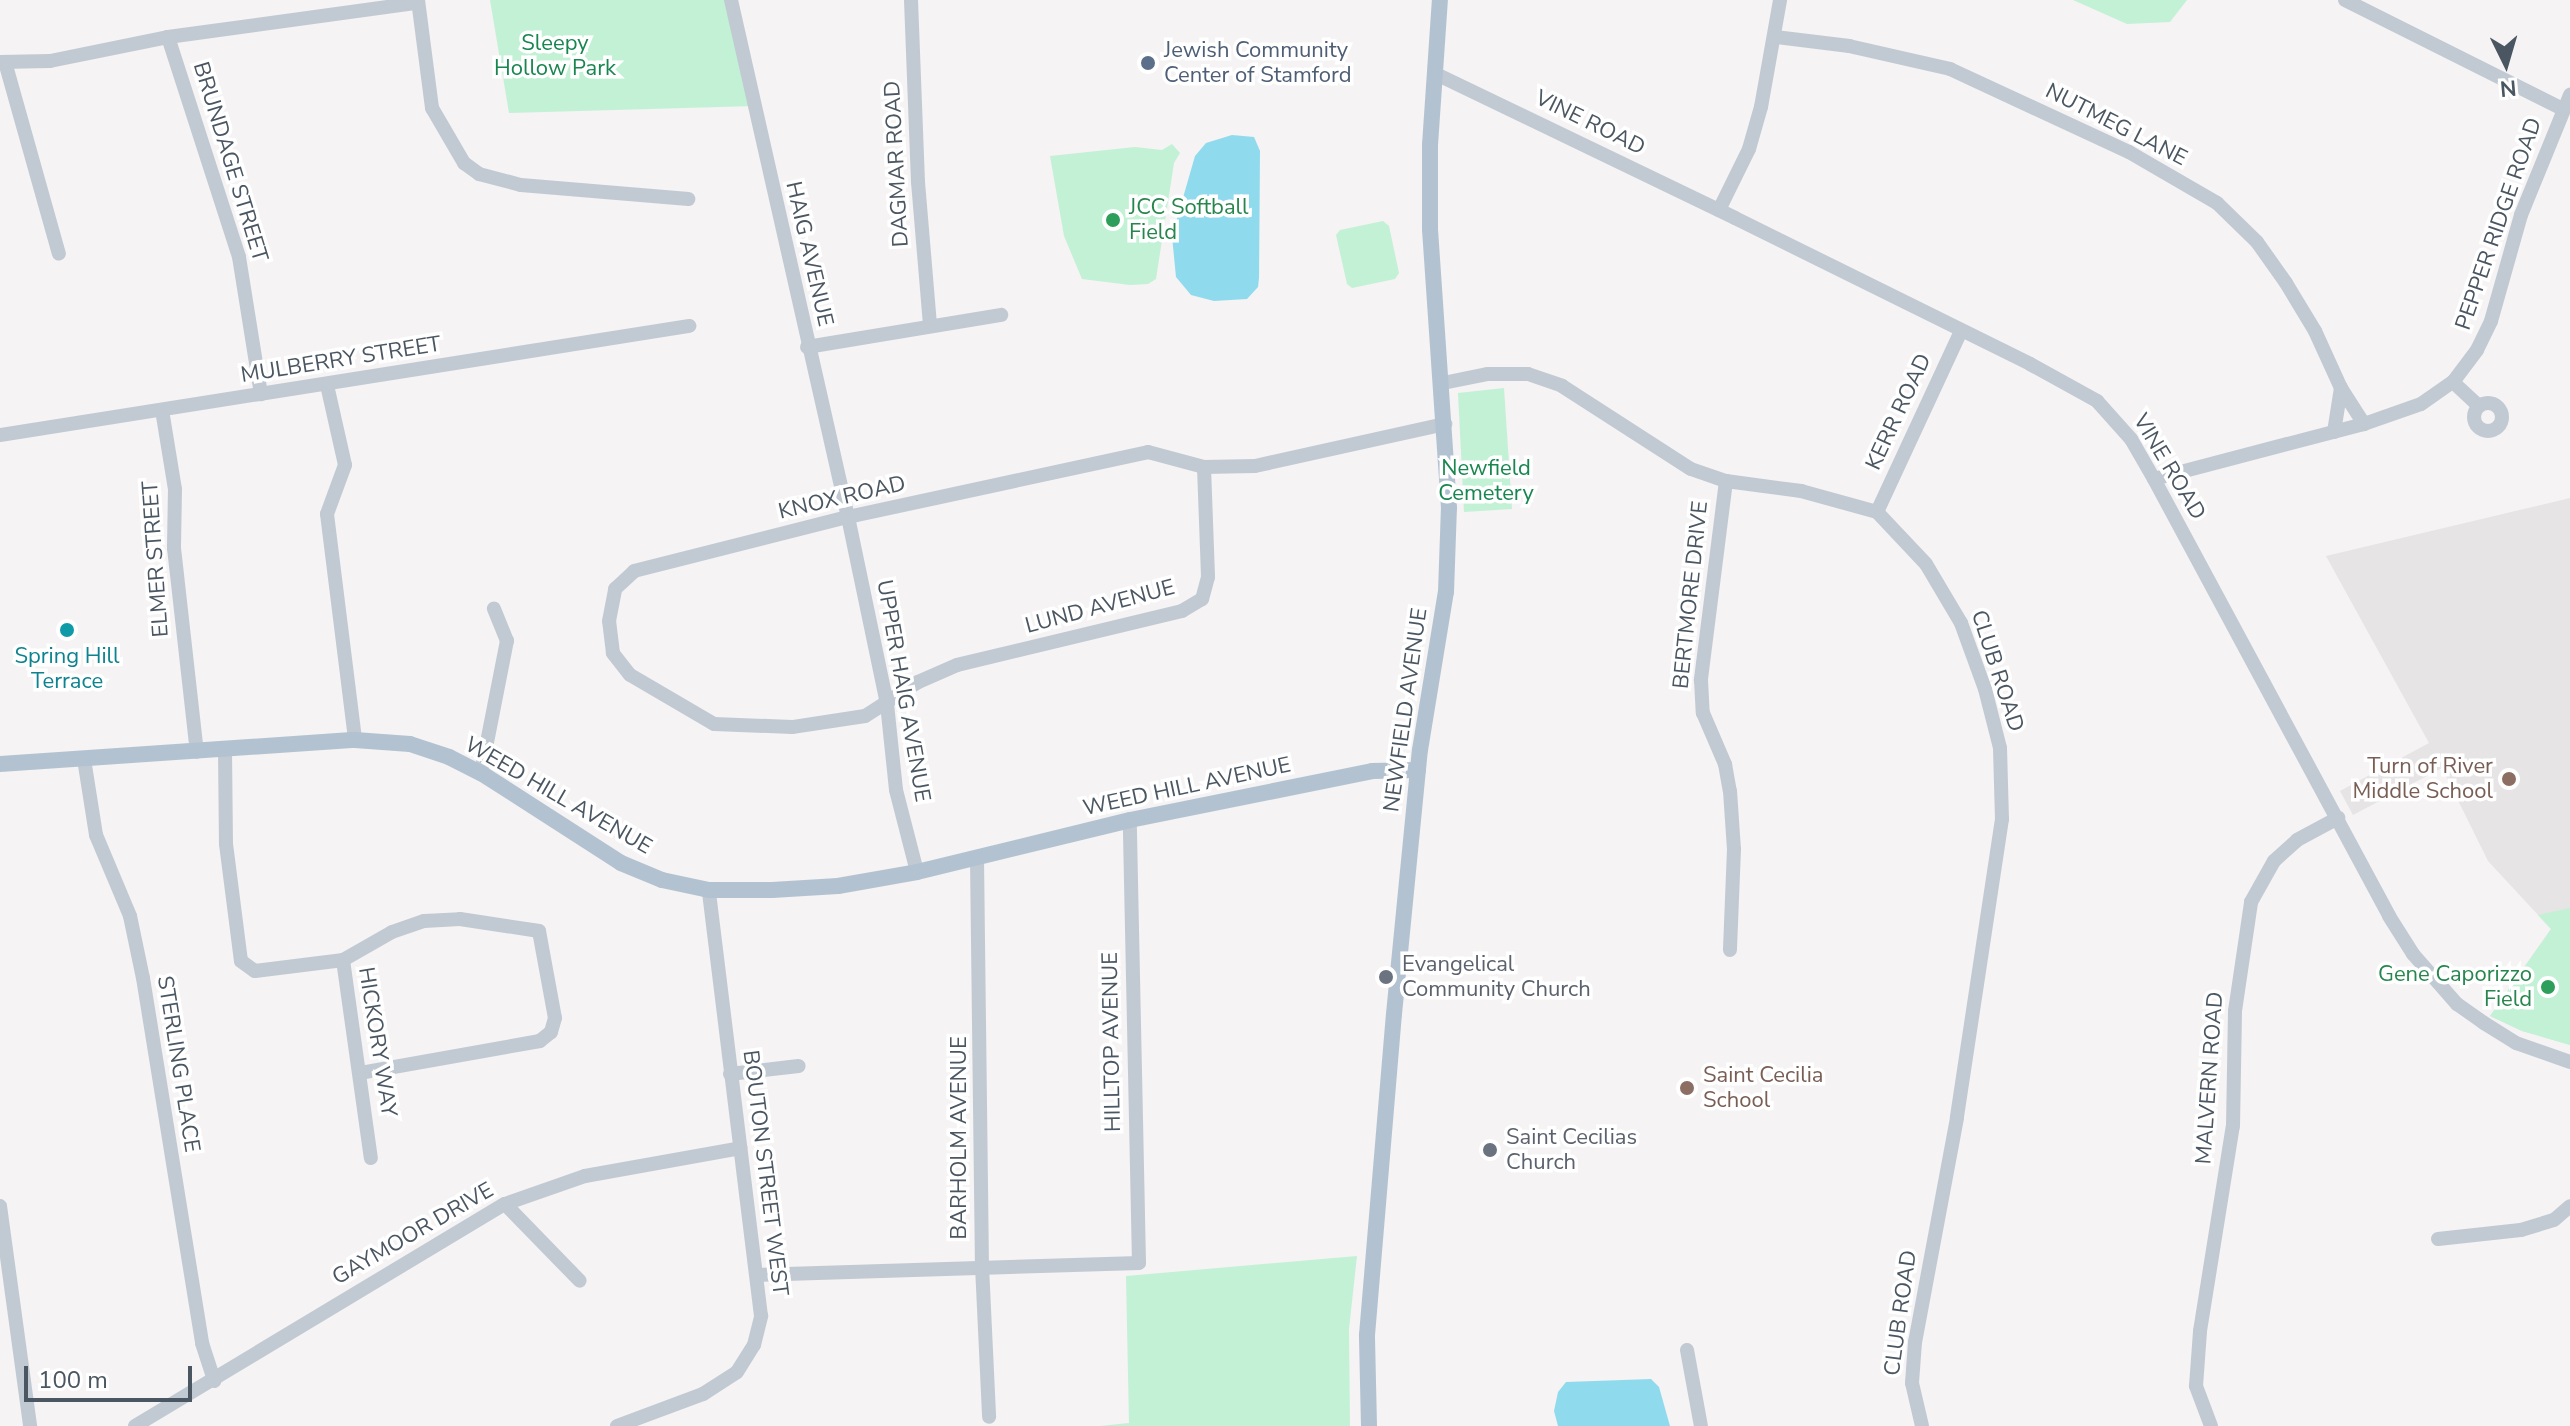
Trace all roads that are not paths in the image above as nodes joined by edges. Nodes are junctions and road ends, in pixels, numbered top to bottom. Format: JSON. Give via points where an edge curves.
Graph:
{"nodes":[{"id":1,"x":731,"y":0,"type":"edge"},
{"id":2,"x":911,"y":0,"type":"edge"},
{"id":3,"x":1440,"y":0,"type":"edge"},
{"id":4,"x":1780,"y":0,"type":"edge"},
{"id":5,"x":2345,"y":0,"type":"edge"},
{"id":6,"x":417,"y":2,"type":"edge"},
{"id":7,"x":168,"y":37,"type":"junction"},
{"id":8,"x":1776,"y":37,"type":"junction"},
{"id":9,"x":2,"y":62,"type":"edge"},
{"id":10,"x":1434,"y":73,"type":"junction"},
{"id":11,"x":2570,"y":95,"type":"edge"},
{"id":12,"x":2563,"y":109,"type":"junction"},
{"id":13,"x":688,"y":199,"type":"dead end"},
{"id":14,"x":1719,"y":210,"type":"junction"},
{"id":15,"x":59,"y":254,"type":"dead end"},
{"id":16,"x":1001,"y":315,"type":"dead end"},
{"id":17,"x":930,"y":325,"type":"junction"},
{"id":18,"x":689,"y":326,"type":"dead end"},
{"id":19,"x":1961,"y":331,"type":"junction"},
{"id":20,"x":807,"y":347,"type":"junction"},
{"id":21,"x":2453,"y":382,"type":"junction"},
{"id":22,"x":1443,"y":383,"type":"junction"},
{"id":23,"x":327,"y":385,"type":"junction"},
{"id":24,"x":2341,"y":388,"type":"junction"},
{"id":25,"x":261,"y":394,"type":"junction"},
{"id":26,"x":2479,"y":406,"type":"dead end"},
{"id":27,"x":162,"y":410,"type":"junction"},
{"id":28,"x":1445,"y":424,"type":"junction"},
{"id":29,"x":2364,"y":424,"type":"junction"},
{"id":30,"x":2334,"y":432,"type":"junction"},
{"id":31,"x":0,"y":435,"type":"edge"},
{"id":32,"x":1204,"y":467,"type":"junction"},
{"id":33,"x":2154,"y":479,"type":"junction"},
{"id":34,"x":1726,"y":481,"type":"junction"},
{"id":35,"x":1877,"y":512,"type":"junction"},
{"id":36,"x":848,"y":517,"type":"junction"},
{"id":37,"x":494,"y":608,"type":"dead end"},
{"id":38,"x":887,"y":704,"type":"junction"},
{"id":39,"x":355,"y":740,"type":"junction"},
{"id":40,"x":225,"y":751,"type":"junction"},
{"id":41,"x":197,"y":752,"type":"junction"},
{"id":42,"x":84,"y":759,"type":"junction"},
{"id":43,"x":0,"y":764,"type":"edge"},
{"id":44,"x":1418,"y":770,"type":"junction"},
{"id":45,"x":481,"y":773,"type":"junction"},
{"id":46,"x":2338,"y":818,"type":"junction"},
{"id":47,"x":1130,"y":820,"type":"junction"},
{"id":48,"x":977,"y":859,"type":"junction"},
{"id":49,"x":917,"y":872,"type":"junction"},
{"id":50,"x":709,"y":890,"type":"junction"},
{"id":51,"x":1730,"y":950,"type":"dead end"},
{"id":52,"x":343,"y":960,"type":"junction"},
{"id":53,"x":2570,"y":1062,"type":"edge"},
{"id":54,"x":799,"y":1066,"type":"dead end"},
{"id":55,"x":361,"y":1073,"type":"junction"},
{"id":56,"x":730,"y":1074,"type":"junction"},
{"id":57,"x":740,"y":1148,"type":"junction"},
{"id":58,"x":371,"y":1158,"type":"dead end"},
{"id":59,"x":505,"y":1204,"type":"junction"},
{"id":60,"x":0,"y":1206,"type":"edge"},
{"id":61,"x":2570,"y":1206,"type":"edge"},
{"id":62,"x":2438,"y":1239,"type":"dead end"},
{"id":63,"x":4,"y":1260,"type":"edge"},
{"id":64,"x":982,"y":1266,"type":"junction"},
{"id":65,"x":757,"y":1275,"type":"junction"},
{"id":66,"x":580,"y":1281,"type":"dead end"},
{"id":67,"x":1687,"y":1350,"type":"dead end"},
{"id":68,"x":214,"y":1381,"type":"junction"},
{"id":69,"x":989,"y":1417,"type":"dead end"},
{"id":70,"x":30,"y":1426,"type":"edge"},
{"id":71,"x":135,"y":1426,"type":"edge"},
{"id":72,"x":617,"y":1426,"type":"edge"},
{"id":73,"x":1369,"y":1426,"type":"edge"},
{"id":74,"x":1701,"y":1426,"type":"edge"},
{"id":75,"x":1922,"y":1426,"type":"edge"},
{"id":76,"x":2211,"y":1426,"type":"edge"}],
"edges":[{"from":1,"to":20,"type":"street","name":"HAIG AVENUE"},
{"from":2,"to":17,"type":"street","name":"DAGMAR ROAD"},
{"from":3,"to":10,"type":"main road","name":"NEWFIELD AVENUE"},
{"from":4,"to":8,"type":"street"},
{"from":5,"to":12,"type":"street"},
{"from":6,"to":7,"type":"street"},
{"from":6,"to":13,"type":"street","via":[[432,108],[464,163],[479,174],[556,190]]},
{"from":7,"to":9,"type":"street","via":[[50,61]]},
{"from":7,"to":25,"type":"street","name":"BRUNDAGE STREET","via":[[239,257]]},
{"from":8,"to":14,"type":"street","via":[[1749,149]]},
{"from":8,"to":24,"type":"street","name":"NUTMEG LANE","via":[[1849,46],[1950,69],[2129,152],[2217,203],[2257,242],[2286,283]]},
{"from":9,"to":15,"type":"street"},
{"from":10,"to":14,"type":"street","name":"VINE ROAD"},
{"from":10,"to":22,"type":"main road","name":"NEWFIELD AVENUE","via":[[1430,229]]},
{"from":11,"to":12,"type":"street","name":"PEPPER RIDGE ROAD"},
{"from":12,"to":21,"type":"street","name":"PEPPER RIDGE ROAD","via":[[2521,215],[2491,321]]},
{"from":14,"to":19,"type":"street","name":"VINE ROAD"},
{"from":16,"to":17,"type":"street"},
{"from":17,"to":20,"type":"street"},
{"from":18,"to":23,"type":"street","name":"MULBERRY STREET"},
{"from":19,"to":33,"type":"street","name":"VINE ROAD","via":[[2097,401],[2131,439]]},
{"from":19,"to":35,"type":"street","name":"KERR ROAD"},
{"from":20,"to":36,"type":"street","name":"HAIG AVENUE"},
{"from":21,"to":26,"type":"street"},
{"from":21,"to":29,"type":"street","name":"PEPPER RIDGE ROAD","via":[[2421,404]]},
{"from":22,"to":28,"type":"main road","name":"NEWFIELD AVENUE"},
{"from":22,"to":34,"type":"street","via":[[1488,374],[1528,374],[1562,386],[1691,469]]},
{"from":23,"to":25,"type":"street","name":"MULBERRY STREET"},
{"from":23,"to":39,"type":"street","via":[[345,465],[327,514]]},
{"from":24,"to":29,"type":"street","name":"NUTMEG LANE"},
{"from":24,"to":30,"type":"street"},
{"from":25,"to":27,"type":"street","name":"MULBERRY STREET"},
{"from":27,"to":31,"type":"street","name":"MULBERRY STREET"},
{"from":27,"to":41,"type":"street","name":"ELMER STREET","via":[[175,489],[174,548]]},
{"from":28,"to":32,"type":"street","name":"KNOX ROAD","via":[[1255,466]]},
{"from":28,"to":44,"type":"main road","name":"NEWFIELD AVENUE","via":[[1446,592]]},
{"from":29,"to":30,"type":"street","name":"PEPPER RIDGE ROAD"},
{"from":30,"to":33,"type":"street","name":"PEPPER RIDGE ROAD"},
{"from":32,"to":36,"type":"street","name":"KNOX ROAD","via":[[1148,452]]},
{"from":32,"to":38,"type":"street","name":"LUND AVENUE","via":[[1208,577],[1202,599],[1182,611],[957,665],[918,682]]},
{"from":33,"to":46,"type":"street","name":"VINE ROAD"},
{"from":34,"to":35,"type":"street","via":[[1801,491]]},
{"from":34,"to":51,"type":"street","name":"BERTMORE DRIVE","via":[[1701,680],[1703,713],[1725,764],[1730,791]]},
{"from":35,"to":75,"type":"street","name":"CLUB ROAD","via":[[1926,564],[1961,623],[2000,748],[2002,819],[1985,948],[1915,1342],[1912,1383]]},
{"from":36,"to":38,"type":"street","name":"UPPER HAIG AVENUE"},
{"from":36,"to":38,"type":"street","name":"KNOX ROAD","via":[[634,571],[615,589],[609,621],[613,653],[630,675],[714,724],[792,727],[865,716]]},
{"from":37,"to":45,"type":"street","via":[[507,641]]},
{"from":38,"to":49,"type":"street","name":"UPPER HAIG AVENUE","via":[[896,790]]},
{"from":39,"to":40,"type":"main road","name":"WEED HILL AVENUE"},
{"from":39,"to":45,"type":"main road","name":"WEED HILL AVENUE","via":[[410,744]]},
{"from":40,"to":41,"type":"main road","name":"WEED HILL AVENUE"},
{"from":40,"to":52,"type":"street","name":"HICKORY WAY","via":[[226,844],[241,961],[255,971]]},
{"from":41,"to":42,"type":"main road","name":"WEED HILL AVENUE"},
{"from":42,"to":43,"type":"main road","name":"WEED HILL AVENUE"},
{"from":42,"to":68,"type":"street","name":"STERLING PLACE","via":[[96,835],[130,916],[140,962],[197,1314]]},
{"from":44,"to":47,"type":"main road","name":"WEED HILL AVENUE","via":[[1372,771]]},
{"from":44,"to":73,"type":"main road","name":"NEWFIELD AVENUE","via":[[1371,1277]]},
{"from":45,"to":50,"type":"main road","name":"WEED HILL AVENUE","via":[[621,863],[662,880]]},
{"from":46,"to":53,"type":"street","name":"VINE ROAD","via":[[2389,916],[2435,982],[2457,1004],[2516,1043]]},
{"from":46,"to":76,"type":"street","name":"MALVERN ROAD","via":[[2297,840],[2274,861],[2251,902],[2235,1011],[2233,1126],[2200,1331],[2196,1386]]},
{"from":47,"to":48,"type":"main road","name":"WEED HILL AVENUE"},
{"from":47,"to":64,"type":"street","name":"HILLTOP AVENUE","via":[[1139,1263]]},
{"from":48,"to":49,"type":"main road","name":"WEED HILL AVENUE"},
{"from":48,"to":64,"type":"street","name":"BARHOLM AVENUE"},
{"from":49,"to":50,"type":"main road","name":"WEED HILL AVENUE","via":[[838,886]]},
{"from":50,"to":56,"type":"street","name":"BOUTON STREET WEST"},
{"from":52,"to":55,"type":"street","name":"HICKORY WAY"},
{"from":52,"to":55,"type":"street","via":[[424,921],[460,919],[539,931],[555,1018],[551,1032],[540,1041]]},
{"from":54,"to":56,"type":"street"},
{"from":55,"to":58,"type":"street","name":"HICKORY WAY"},
{"from":56,"to":57,"type":"street","name":"BOUTON STREET WEST"},
{"from":57,"to":59,"type":"street","name":"GAYMOOR DRIVE","via":[[585,1176]]},
{"from":57,"to":65,"type":"street","name":"BOUTON STREET WEST"},
{"from":59,"to":66,"type":"street"},
{"from":59,"to":68,"type":"street","name":"GAYMOOR DRIVE"},
{"from":60,"to":63,"type":"street"},
{"from":61,"to":62,"type":"street","via":[[2554,1220],[2521,1230]]},
{"from":63,"to":70,"type":"street"},
{"from":64,"to":65,"type":"street"},
{"from":64,"to":69,"type":"street","name":"BARHOLM AVENUE"},
{"from":65,"to":72,"type":"street","name":"BOUTON STREET WEST","via":[[761,1316],[754,1345],[737,1372],[703,1394]]},
{"from":67,"to":74,"type":"street"},
{"from":68,"to":71,"type":"street","name":"GAYMOOR DRIVE"}]}
